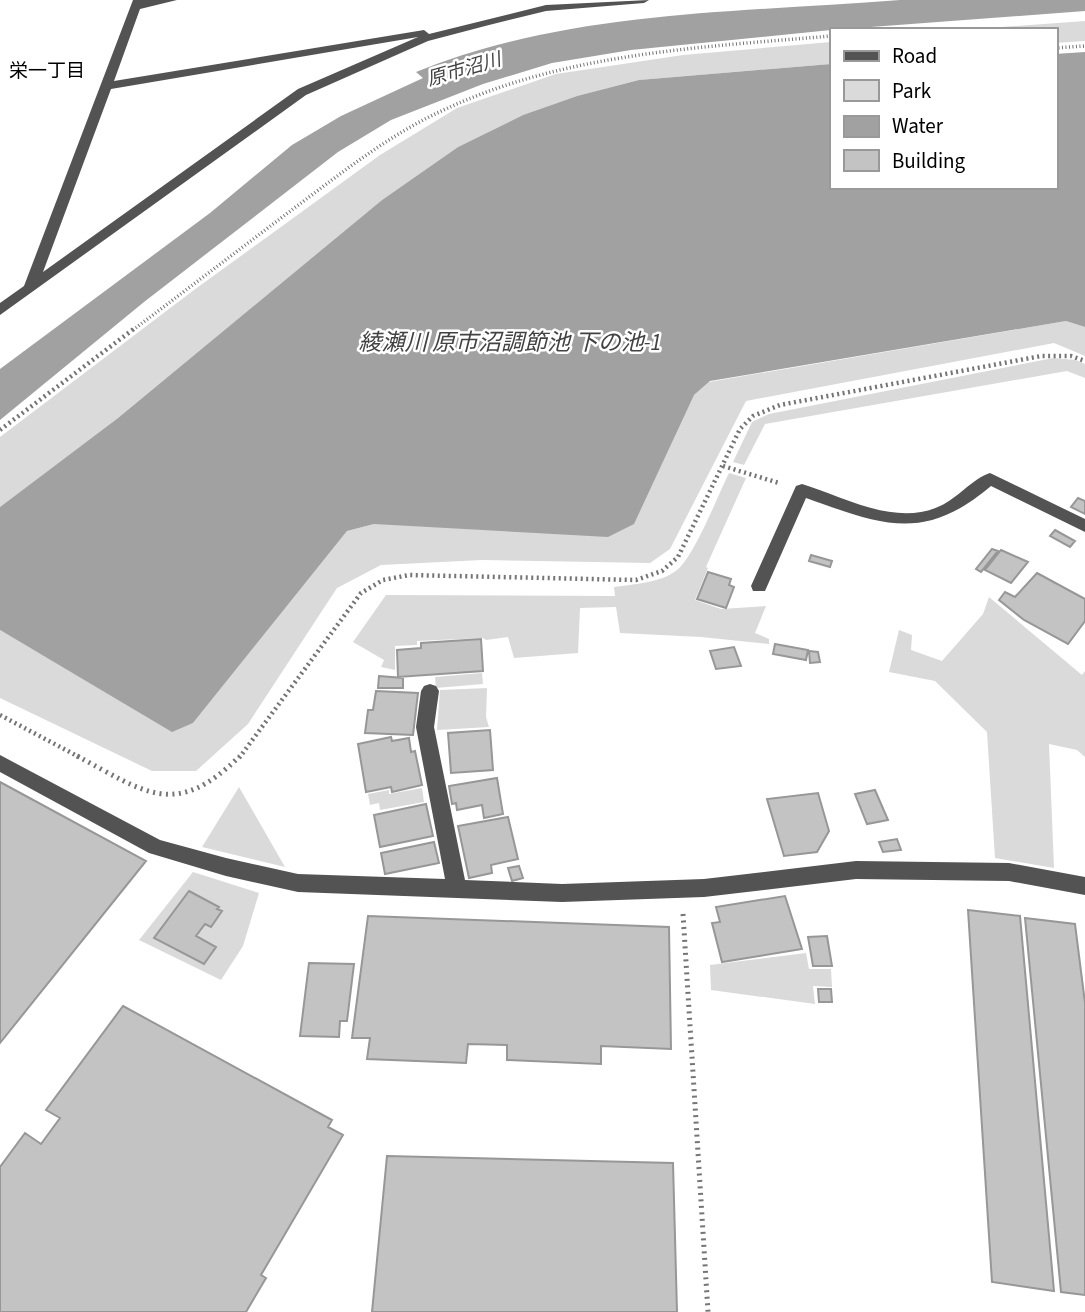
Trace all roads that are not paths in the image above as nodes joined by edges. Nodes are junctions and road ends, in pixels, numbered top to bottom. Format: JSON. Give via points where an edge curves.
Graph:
{"nodes":[{"id":1,"x":172,"y":0,"type":"edge"},
{"id":2,"x":644,"y":0,"type":"edge"},
{"id":3,"x":137,"y":3,"type":"edge"},
{"id":4,"x":543,"y":4,"type":"edge"},
{"id":5,"x":486,"y":22,"type":"junction"},
{"id":6,"x":106,"y":86,"type":"junction"},
{"id":7,"x":31,"y":286,"type":"junction"},
{"id":8,"x":0,"y":310,"type":"edge"},
{"id":9,"x":1085,"y":526,"type":"edge"},
{"id":10,"x":759,"y":586,"type":"dead end"},
{"id":11,"x":430,"y":691,"type":"dead end"},
{"id":12,"x":0,"y":763,"type":"edge"},
{"id":13,"x":1085,"y":886,"type":"edge"},
{"id":14,"x":457,"y":890,"type":"junction"}],
"edges":[{"from":1,"to":3,"type":"street"},
{"from":2,"to":4,"type":"street"},
{"from":3,"to":6,"type":"street"},
{"from":4,"to":5,"type":"street"},
{"from":5,"to":6,"type":"street"},
{"from":5,"to":7,"type":"street","via":[[424,39],[302,92]]},
{"from":6,"to":7,"type":"street"},
{"from":7,"to":8,"type":"street"},
{"from":9,"to":10,"type":"street","via":[[990,479],[958,505],[920,520],[883,518],[802,490]]},
{"from":11,"to":14,"type":"street","via":[[425,727]]},
{"from":12,"to":14,"type":"street","via":[[156,847],[226,867],[298,883]]},
{"from":13,"to":14,"type":"street","via":[[1009,872],[856,870],[682,889]]}]}
